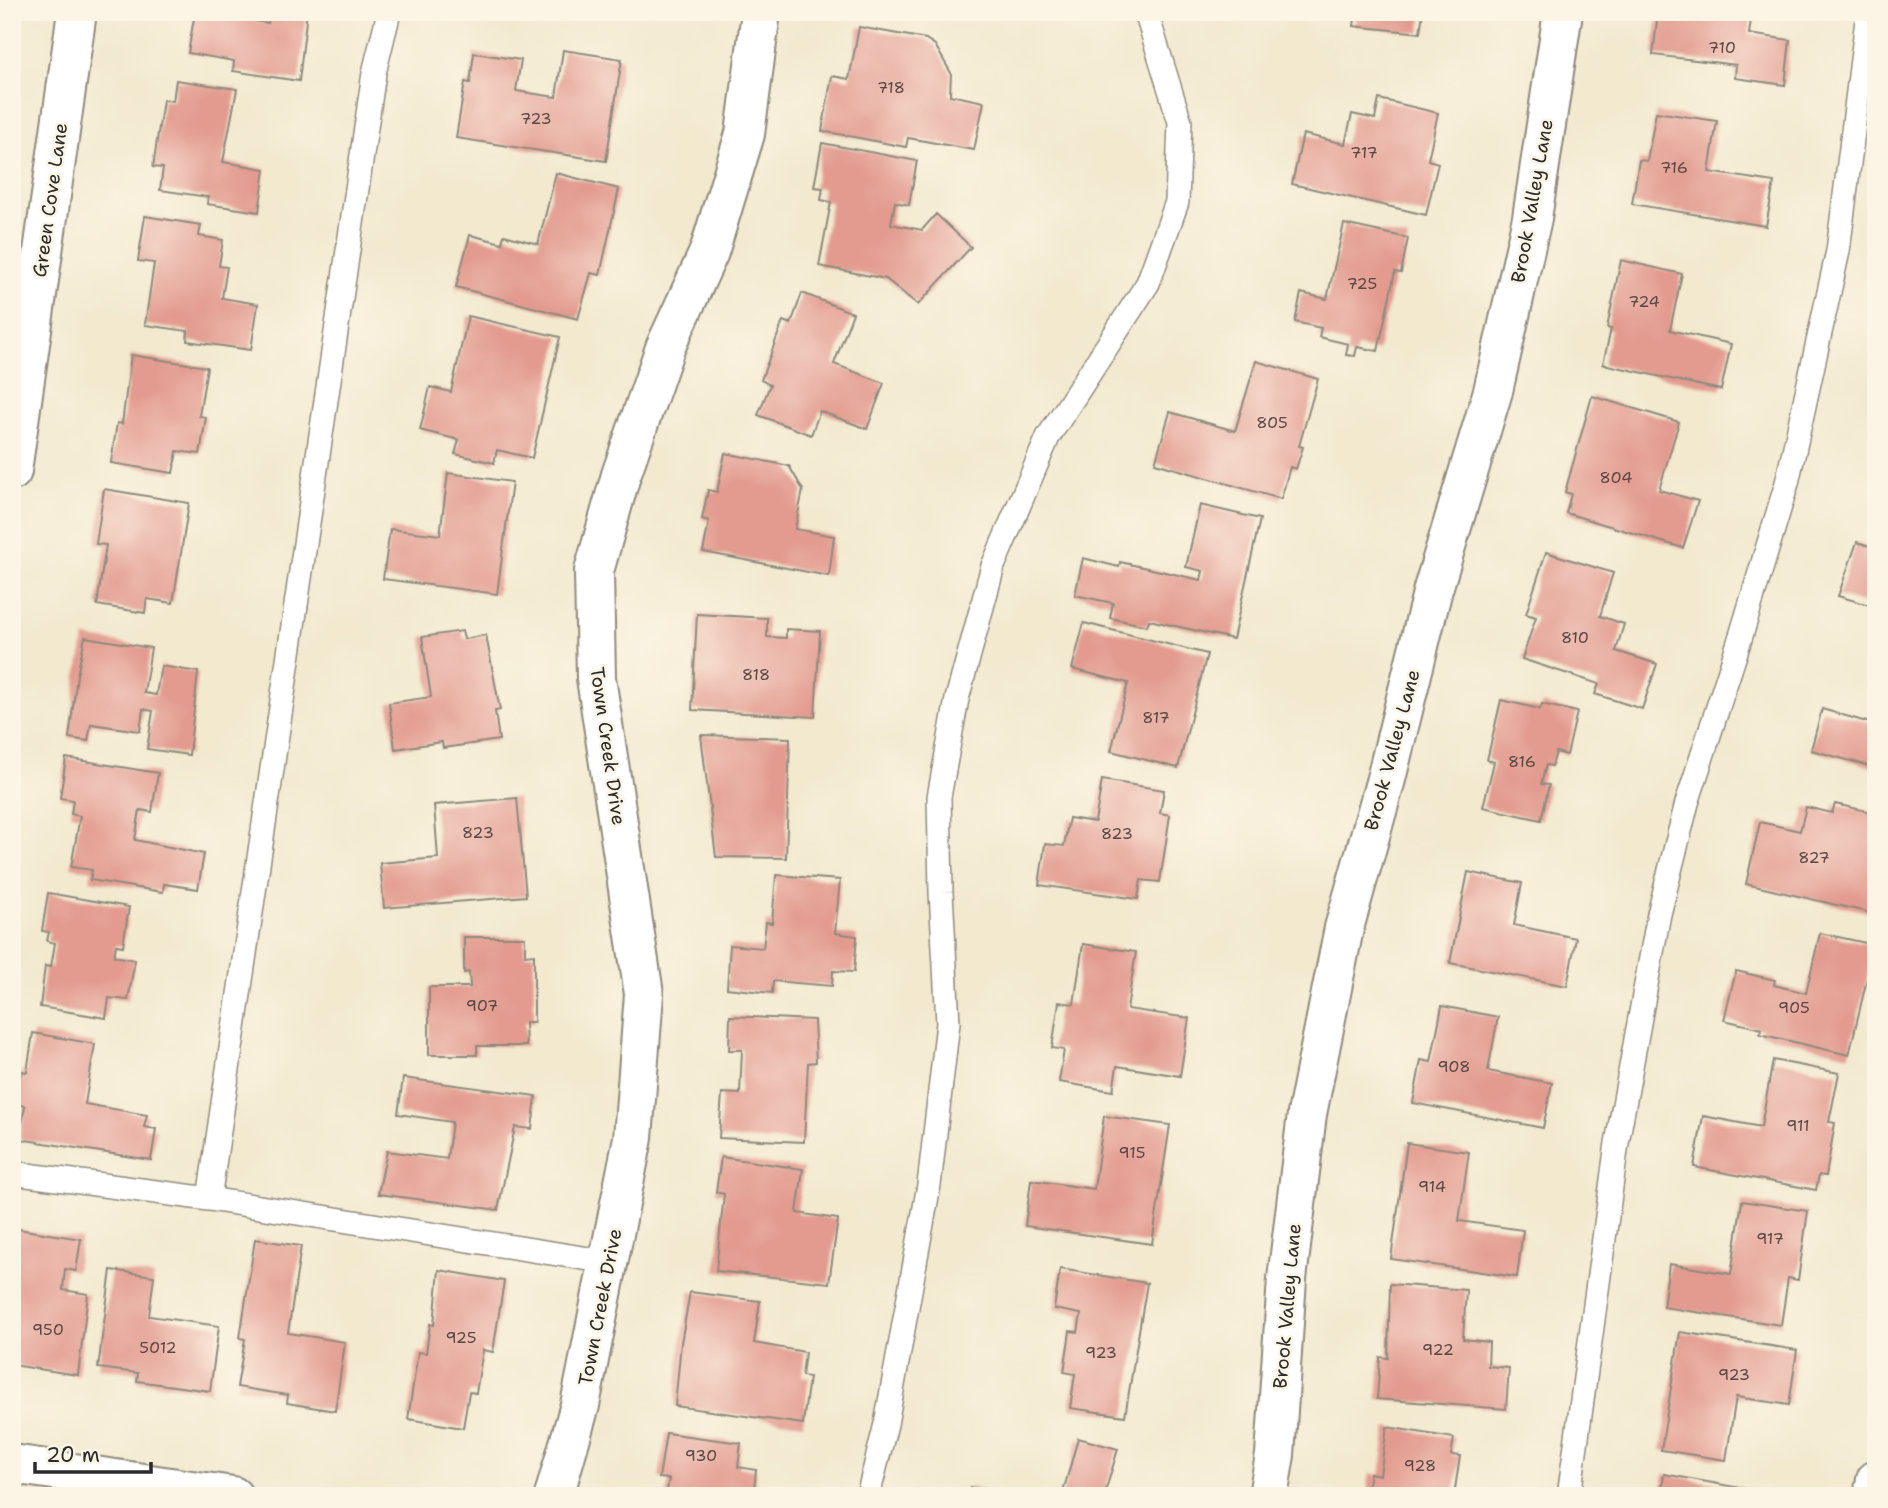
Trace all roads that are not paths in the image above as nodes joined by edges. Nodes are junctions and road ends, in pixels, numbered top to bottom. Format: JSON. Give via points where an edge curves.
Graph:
{"nodes":[{"id":1,"x":76,"y":12,"type":"edge"},
{"id":2,"x":389,"y":12,"type":"edge"},
{"id":3,"x":761,"y":12,"type":"edge"},
{"id":4,"x":1146,"y":12,"type":"edge"},
{"id":5,"x":1563,"y":12,"type":"edge"},
{"id":6,"x":1868,"y":12,"type":"edge"},
{"id":7,"x":12,"y":471,"type":"edge"},
{"id":8,"x":12,"y":1173,"type":"edge"},
{"id":9,"x":209,"y":1199,"type":"junction"},
{"id":10,"x":608,"y":1262,"type":"junction"},
{"id":11,"x":12,"y":1464,"type":"edge"},
{"id":12,"x":1876,"y":1480,"type":"edge"},
{"id":13,"x":233,"y":1496,"type":"edge"},
{"id":14,"x":554,"y":1496,"type":"edge"},
{"id":15,"x":868,"y":1496,"type":"edge"},
{"id":16,"x":1268,"y":1496,"type":"edge"},
{"id":17,"x":1569,"y":1496,"type":"edge"},
{"id":18,"x":1873,"y":1496,"type":"edge"}],
"edges":[{"from":1,"to":7,"type":"street","name":"Green Cove Lane"},
{"from":2,"to":9,"type":"lane","via":[[374,73]]},
{"from":3,"to":10,"type":"street","name":"Town Creek Drive","via":[[745,134],[709,251],[665,348],[594,571],[596,678],[643,993],[634,1138]]},
{"from":4,"to":15,"type":"lane","via":[[1180,122],[1177,202],[1148,283],[1048,437],[993,566],[957,699],[939,797],[948,1023],[929,1185],[886,1424]]},
{"from":5,"to":16,"type":"street","name":"Brook Valley Lane","via":[[1532,218],[1493,391],[1433,589],[1387,779],[1344,928],[1307,1114]]},
{"from":6,"to":17,"type":"lane","via":[[1838,251],[1790,470],[1687,803],[1659,914],[1617,1143]]},
{"from":8,"to":9,"type":"lane"},
{"from":9,"to":10,"type":"lane"},
{"from":10,"to":14,"type":"street","name":"Town Creek Drive","via":[[580,1405]]},
{"from":11,"to":13,"type":"street"},
{"from":12,"to":18,"type":"street"}]}
